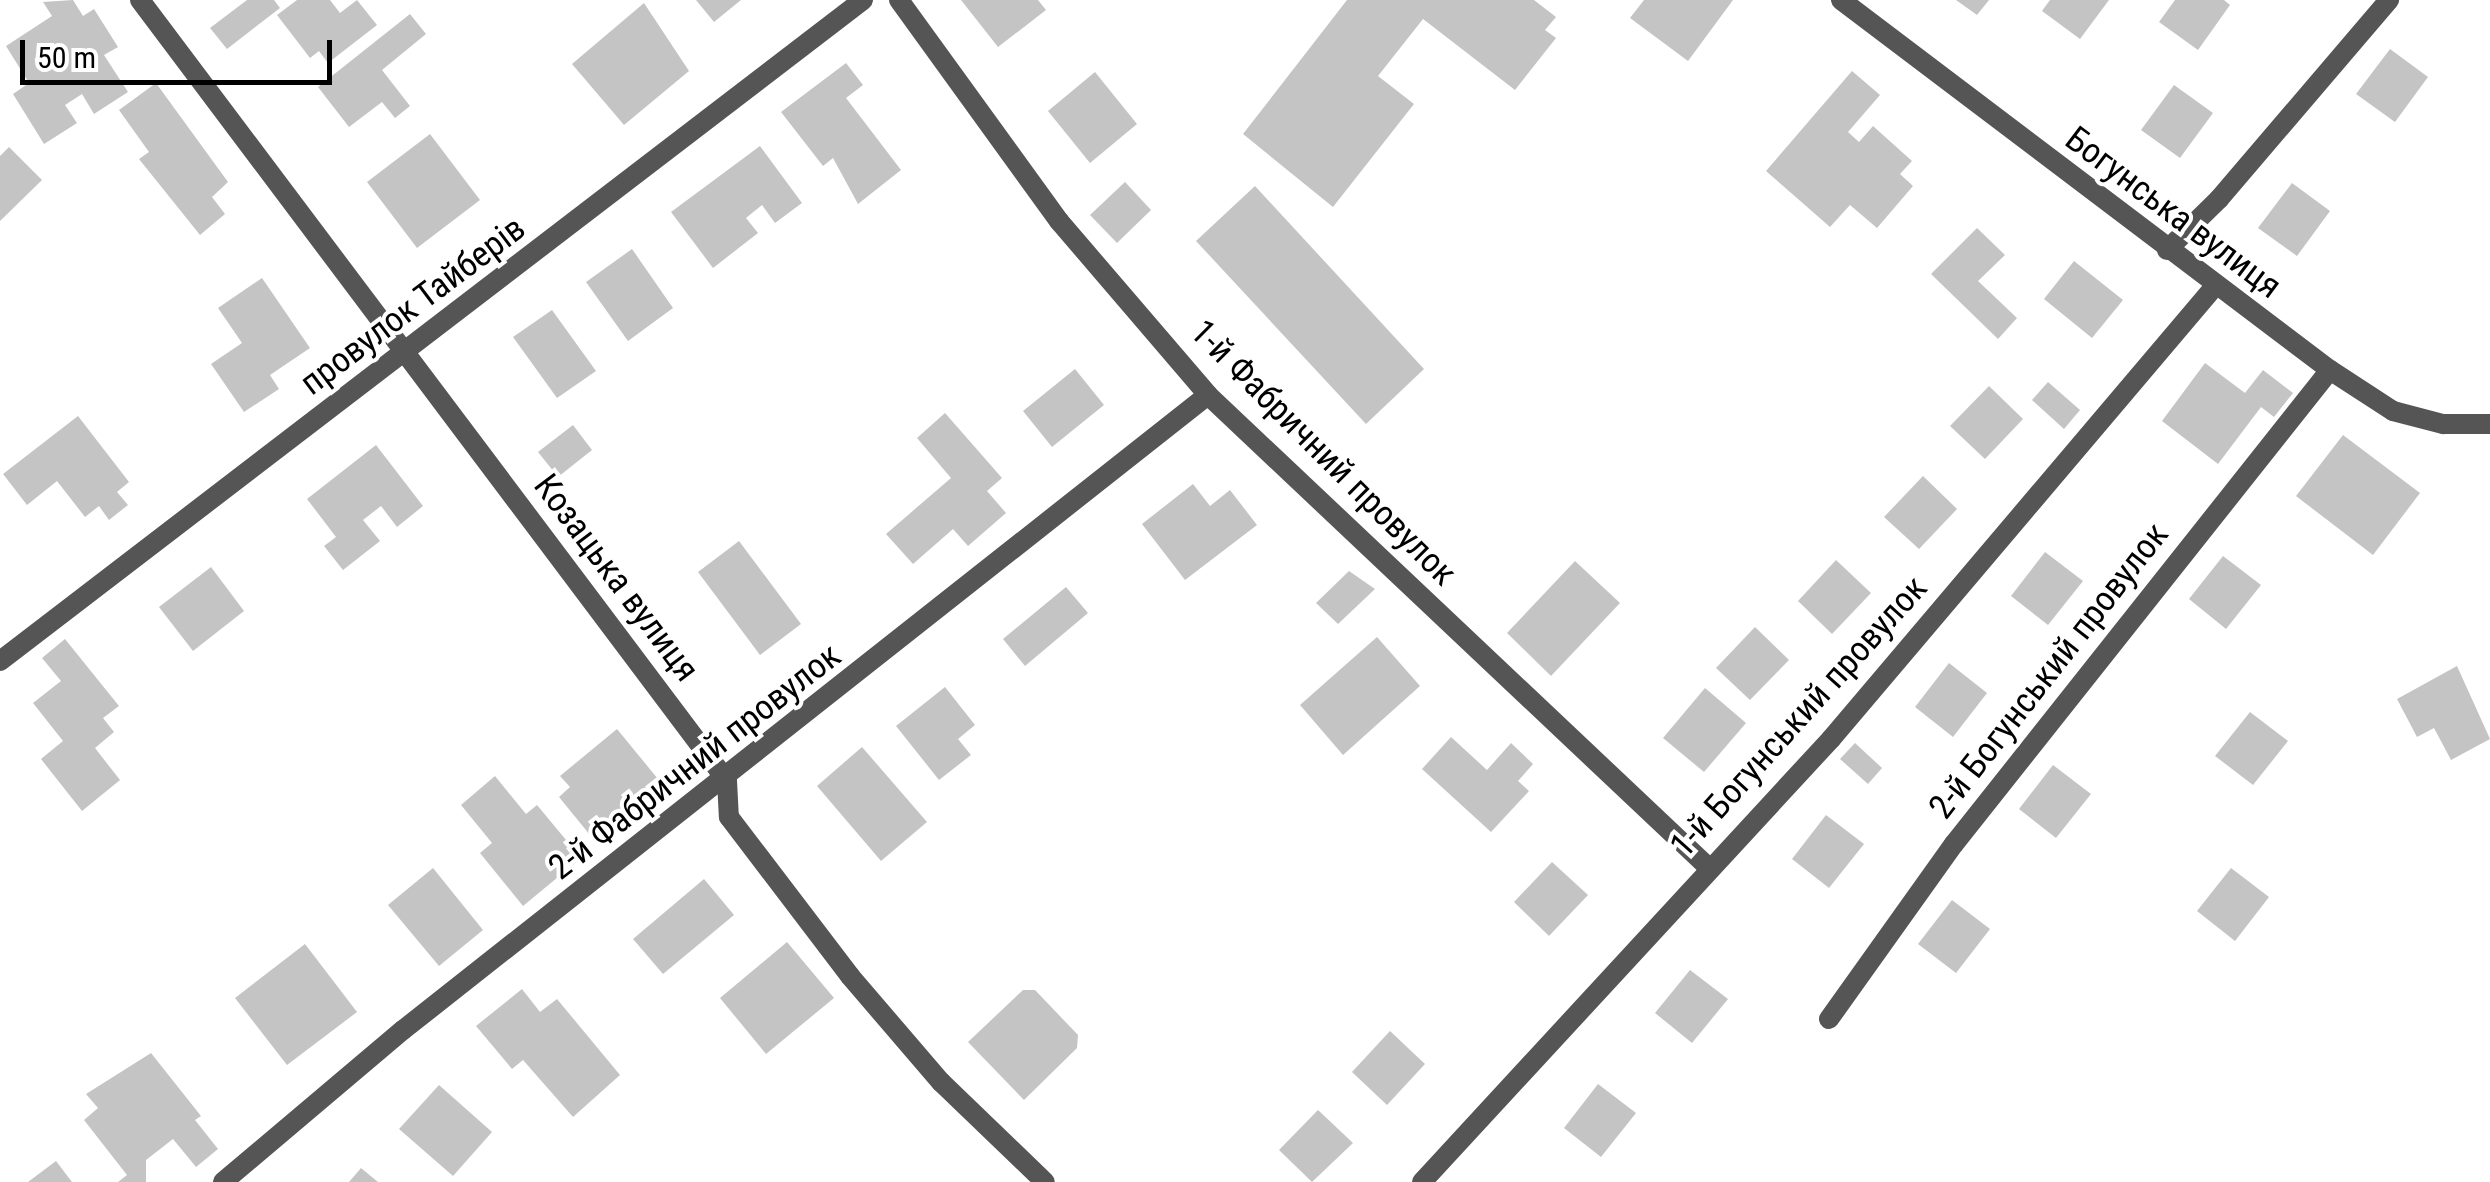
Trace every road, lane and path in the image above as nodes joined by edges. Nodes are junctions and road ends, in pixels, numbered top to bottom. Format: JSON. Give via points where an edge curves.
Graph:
{"nodes":[{"id":1,"x":140,"y":0,"type":"edge"},
{"id":2,"x":863,"y":0,"type":"edge"},
{"id":3,"x":898,"y":0,"type":"edge"},
{"id":4,"x":1841,"y":0,"type":"edge"},
{"id":5,"x":2390,"y":0,"type":"edge"},
{"id":6,"x":2167,"y":250,"type":"junction"},
{"id":7,"x":2215,"y":286,"type":"junction"},
{"id":8,"x":407,"y":353,"type":"junction"},
{"id":9,"x":2330,"y":370,"type":"junction"},
{"id":10,"x":1208,"y":395,"type":"junction"},
{"id":11,"x":2490,"y":424,"type":"edge"},
{"id":12,"x":0,"y":661,"type":"edge"},
{"id":13,"x":727,"y":781,"type":"junction"},
{"id":14,"x":1708,"y":868,"type":"junction"},
{"id":15,"x":1828,"y":1019,"type":"dead end"},
{"id":16,"x":223,"y":1182,"type":"edge"},
{"id":17,"x":1045,"y":1182,"type":"edge"},
{"id":18,"x":1422,"y":1182,"type":"edge"}],
"edges":[{"from":1,"to":8,"type":"street","name":"Козацька вулиця"},
{"from":2,"to":8,"type":"street","name":"провулок Тайберів"},
{"from":3,"to":10,"type":"street","name":"1-й Фабричний провулок","via":[[1059,221]]},
{"from":4,"to":6,"type":"street","name":"Богунська вулиця"},
{"from":5,"to":6,"type":"street","via":[[2219,200]]},
{"from":6,"to":7,"type":"street","name":"Богунська вулиця"},
{"from":7,"to":9,"type":"street","name":"Богунська вулиця"},
{"from":7,"to":14,"type":"street","name":"1-й Богунський провулок","via":[[1832,739]]},
{"from":8,"to":12,"type":"street","name":"провулок Тайберів"},
{"from":8,"to":13,"type":"street","name":"Козацька вулиця"},
{"from":9,"to":11,"type":"street","name":"Богунська вулиця","via":[[2394,411],[2443,424]]},
{"from":9,"to":15,"type":"street","name":"2-й Богунський провулок","via":[[1966,828]]},
{"from":10,"to":13,"type":"street","name":"2-й Фабричний провулок"},
{"from":10,"to":14,"type":"street","name":"1-й Фабричний провулок"},
{"from":13,"to":16,"type":"street","name":"2-й Фабричний провулок","via":[[403,1030]]},
{"from":13,"to":17,"type":"street","name":"Козацька вулиця","via":[[729,817],[850,976],[941,1082]]},
{"from":14,"to":18,"type":"street","name":"1-й Богунський провулок"}]}
